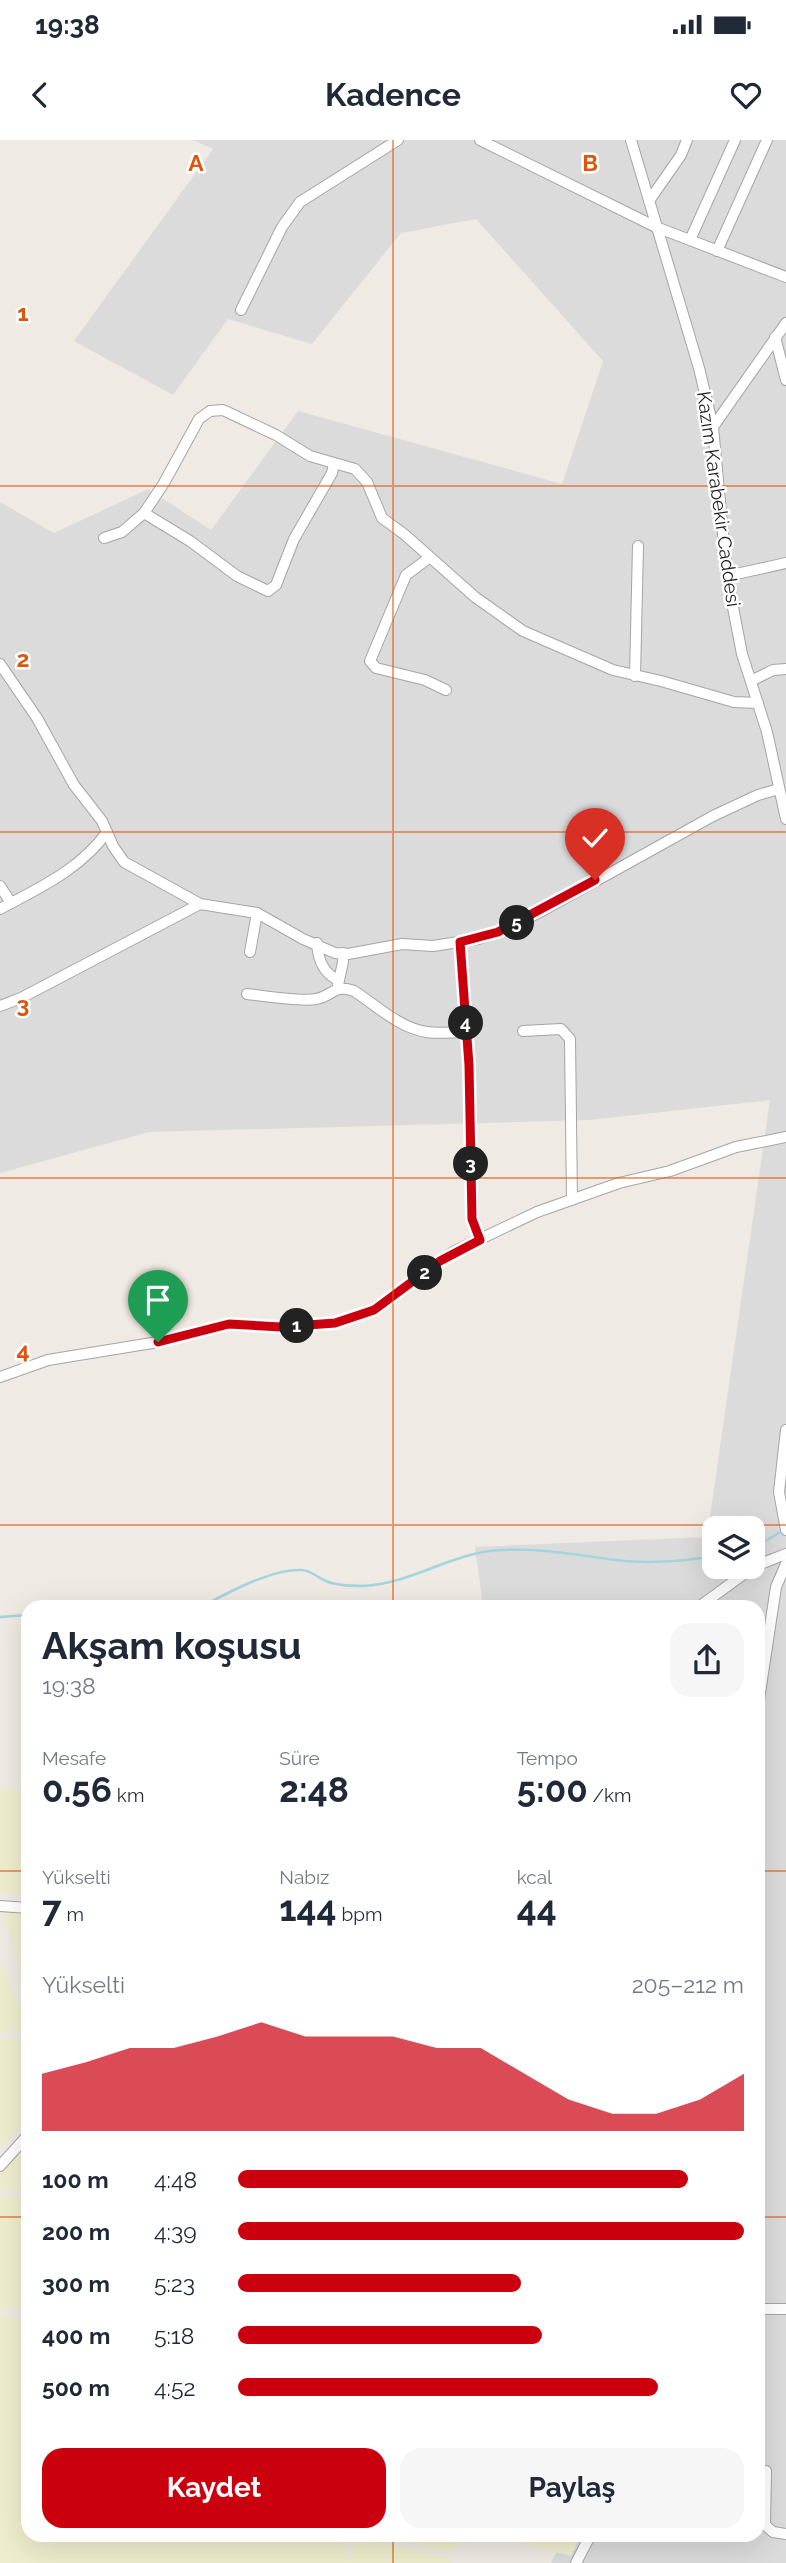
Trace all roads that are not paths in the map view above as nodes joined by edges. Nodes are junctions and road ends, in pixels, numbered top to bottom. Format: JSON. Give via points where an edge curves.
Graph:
{"nodes":[{"id":1,"x":398,"y":140,"type":"edge"},
{"id":2,"x":480,"y":140,"type":"edge"},
{"id":3,"x":631,"y":140,"type":"edge"},
{"id":4,"x":687,"y":140,"type":"edge"},
{"id":5,"x":735,"y":140,"type":"edge"},
{"id":6,"x":767,"y":140,"type":"edge"},
{"id":7,"x":649,"y":201,"type":"junction"},
{"id":8,"x":656,"y":227,"type":"junction"},
{"id":9,"x":690,"y":240,"type":"junction"},
{"id":10,"x":717,"y":251,"type":"junction"},
{"id":11,"x":786,"y":277,"type":"edge"},
{"id":12,"x":241,"y":310,"type":"dead end"},
{"id":13,"x":786,"y":323,"type":"edge"},
{"id":14,"x":775,"y":337,"type":"junction"},
{"id":15,"x":786,"y":380,"type":"edge"},
{"id":16,"x":713,"y":427,"type":"junction"},
{"id":17,"x":334,"y":464,"type":"junction"},
{"id":18,"x":144,"y":513,"type":"junction"},
{"id":19,"x":104,"y":538,"type":"dead end"},
{"id":20,"x":638,"y":546,"type":"dead end"},
{"id":21,"x":429,"y":558,"type":"junction"},
{"id":22,"x":786,"y":563,"type":"edge"},
{"id":23,"x":727,"y":576,"type":"junction"},
{"id":24,"x":0,"y":664,"type":"edge"},
{"id":25,"x":786,"y":669,"type":"edge"},
{"id":26,"x":635,"y":676,"type":"junction"},
{"id":27,"x":751,"y":681,"type":"junction"},
{"id":28,"x":446,"y":690,"type":"dead end"},
{"id":29,"x":758,"y":703,"type":"junction"},
{"id":30,"x":779,"y":789,"type":"junction"},
{"id":31,"x":786,"y":819,"type":"edge"},
{"id":32,"x":107,"y":832,"type":"junction"},
{"id":33,"x":0,"y":886,"type":"edge"},
{"id":34,"x":11,"y":903,"type":"junction"},
{"id":35,"x":200,"y":904,"type":"junction"},
{"id":36,"x":0,"y":909,"type":"edge"},
{"id":37,"x":257,"y":913,"type":"junction"},
{"id":38,"x":460,"y":942,"type":"junction"},
{"id":39,"x":317,"y":943,"type":"junction"},
{"id":40,"x":250,"y":952,"type":"dead end"},
{"id":41,"x":343,"y":953,"type":"junction"},
{"id":42,"x":337,"y":985,"type":"junction"},
{"id":43,"x":247,"y":994,"type":"dead end"},
{"id":44,"x":0,"y":1006,"type":"edge"},
{"id":45,"x":523,"y":1031,"type":"dead end"},
{"id":46,"x":466,"y":1032,"type":"junction"},
{"id":47,"x":786,"y":1137,"type":"edge"},
{"id":48,"x":572,"y":1200,"type":"junction"},
{"id":49,"x":480,"y":1240,"type":"junction"},
{"id":50,"x":0,"y":1377,"type":"edge"},
{"id":51,"x":786,"y":1430,"type":"edge"},
{"id":52,"x":784,"y":1505,"type":"edge"},
{"id":53,"x":785,"y":1527,"type":"edge"},
{"id":54,"x":786,"y":1554,"type":"edge"},
{"id":55,"x":786,"y":1564,"type":"edge"},
{"id":56,"x":708,"y":1600,"type":"edge"},
{"id":57,"x":765,"y":1660,"type":"edge"},
{"id":58,"x":0,"y":1906,"type":"edge"},
{"id":59,"x":21,"y":1908,"type":"edge"},
{"id":60,"x":21,"y":2143,"type":"edge"},
{"id":61,"x":0,"y":2166,"type":"edge"},
{"id":62,"x":765,"y":2309,"type":"edge"},
{"id":63,"x":786,"y":2309,"type":"edge"},
{"id":64,"x":766,"y":2471,"type":"dead end"},
{"id":65,"x":786,"y":2534,"type":"edge"},
{"id":66,"x":587,"y":2542,"type":"edge"},
{"id":67,"x":576,"y":2563,"type":"edge"}],
"edges":[{"from":1,"to":12,"type":"street","via":[[300,202],[282,227]]},
{"from":2,"to":8,"type":"street"},
{"from":3,"to":7,"type":"street","name":"Kazım Karabekir Caddesi"},
{"from":4,"to":7,"type":"street"},
{"from":5,"to":9,"type":"street"},
{"from":6,"to":10,"type":"street"},
{"from":7,"to":8,"type":"street","name":"Kazım Karabekir Caddesi"},
{"from":8,"to":9,"type":"street"},
{"from":8,"to":16,"type":"street","name":"Kazım Karabekir Caddesi"},
{"from":9,"to":10,"type":"street"},
{"from":10,"to":11,"type":"street"},
{"from":13,"to":14,"type":"street"},
{"from":14,"to":15,"type":"street"},
{"from":14,"to":16,"type":"street"},
{"from":16,"to":23,"type":"street","name":"Kazım Karabekir Caddesi"},
{"from":17,"to":18,"type":"street","via":[[310,456],[236,415],[214,410],[199,419]]},
{"from":17,"to":18,"type":"street","via":[[294,539],[276,585],[268,590],[237,576]]},
{"from":17,"to":21,"type":"street","via":[[359,472],[382,518]]},
{"from":18,"to":19,"type":"street","via":[[122,531]]},
{"from":20,"to":26,"type":"street"},
{"from":21,"to":26,"type":"street","via":[[523,631]]},
{"from":21,"to":28,"type":"street","via":[[406,575],[370,661],[376,668]]},
{"from":22,"to":23,"type":"street"},
{"from":23,"to":27,"type":"street","name":"Kazım Karabekir Caddesi"},
{"from":24,"to":32,"type":"street"},
{"from":25,"to":27,"type":"street"},
{"from":26,"to":29,"type":"street","via":[[734,702]]},
{"from":27,"to":29,"type":"street","name":"Kazım Karabekir Caddesi"},
{"from":29,"to":30,"type":"street","name":"Kazım Karabekir Caddesi"},
{"from":30,"to":31,"type":"street","name":"Kazım Karabekir Caddesi"},
{"from":30,"to":38,"type":"street","via":[[713,816],[506,929]]},
{"from":32,"to":34,"type":"street","via":[[79,862]]},
{"from":32,"to":35,"type":"street","via":[[124,862]]},
{"from":33,"to":34,"type":"street"},
{"from":34,"to":36,"type":"street"},
{"from":35,"to":37,"type":"street"},
{"from":35,"to":44,"type":"street"},
{"from":37,"to":39,"type":"street"},
{"from":37,"to":40,"type":"street"},
{"from":38,"to":41,"type":"street"},
{"from":38,"to":46,"type":"street"},
{"from":39,"to":41,"type":"street"},
{"from":39,"to":42,"type":"street","via":[[323,966]]},
{"from":41,"to":42,"type":"street"},
{"from":42,"to":43,"type":"street","via":[[315,1000]]},
{"from":42,"to":46,"type":"street","via":[[418,1030]]},
{"from":45,"to":48,"type":"street","via":[[561,1030],[570,1039]]},
{"from":46,"to":49,"type":"street","via":[[472,1219]]},
{"from":47,"to":48,"type":"street","via":[[736,1147]]},
{"from":48,"to":49,"type":"street","via":[[501,1227]]},
{"from":49,"to":50,"type":"street","via":[[440,1261],[374,1310],[335,1323],[229,1324],[48,1360]]},
{"from":51,"to":52,"type":"street","via":[[779,1492]]},
{"from":52,"to":53,"type":"street"},
{"from":54,"to":56,"type":"street","via":[[755,1566]]},
{"from":55,"to":57,"type":"street","via":[[776,1587]]},
{"from":58,"to":59,"type":"street"},
{"from":60,"to":61,"type":"street"},
{"from":62,"to":63,"type":"street"},
{"from":64,"to":65,"type":"street","via":[[765,2525],[772,2532]]},
{"from":66,"to":67,"type":"street"}]}
